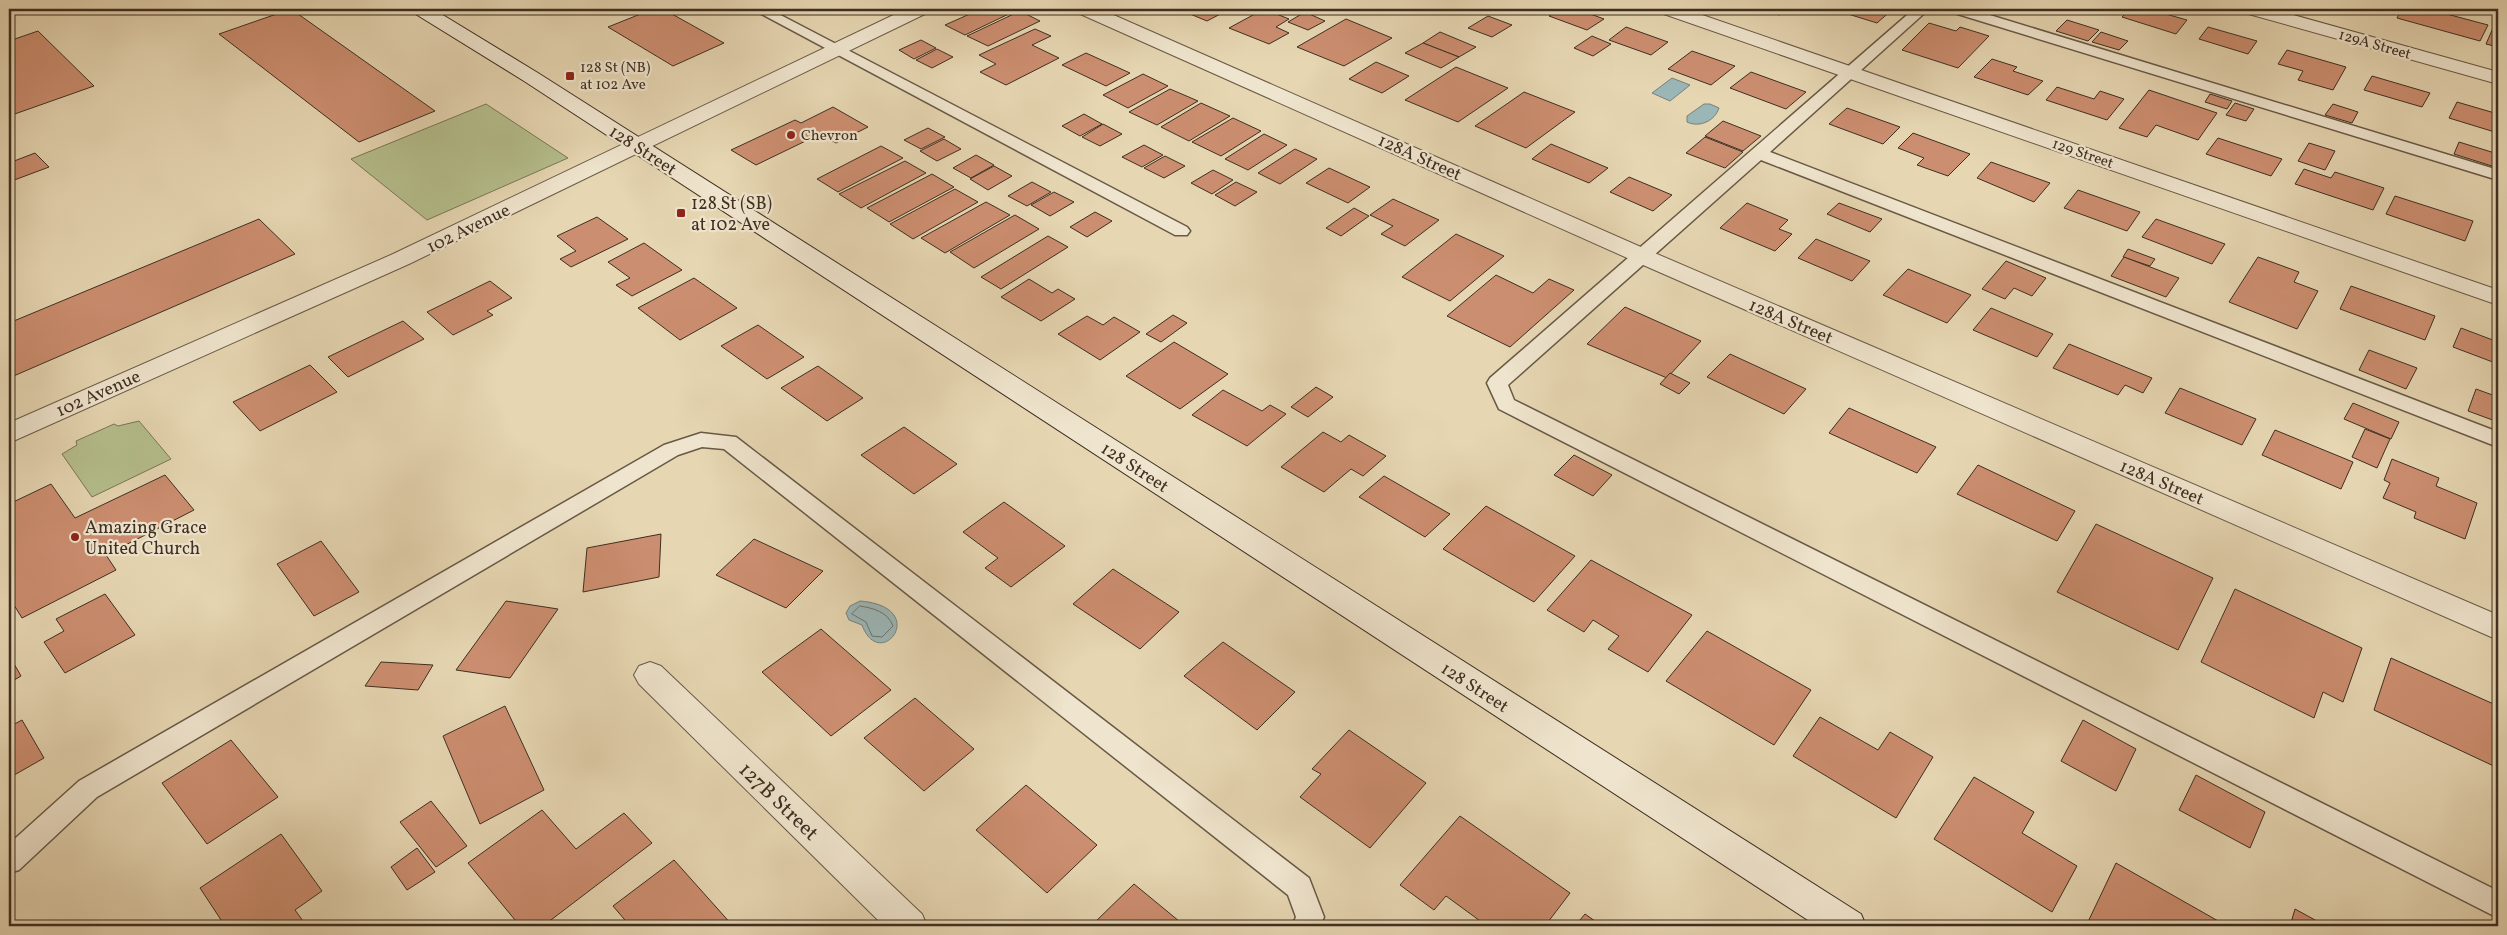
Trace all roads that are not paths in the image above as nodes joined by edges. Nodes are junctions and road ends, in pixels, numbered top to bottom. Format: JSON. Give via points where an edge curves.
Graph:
{"nodes":[{"id":1,"x":421,"y":9,"type":"edge"},
{"id":2,"x":760,"y":9,"type":"edge"},
{"id":3,"x":920,"y":9,"type":"edge"},
{"id":4,"x":1085,"y":9,"type":"edge"},
{"id":5,"x":1668,"y":9,"type":"edge"},
{"id":6,"x":1922,"y":9,"type":"edge"},
{"id":7,"x":1956,"y":9,"type":"edge"},
{"id":8,"x":2252,"y":9,"type":"edge"},
{"id":9,"x":835,"y":48,"type":"junction"},
{"id":10,"x":1851,"y":72,"type":"junction"},
{"id":11,"x":2498,"y":78,"type":"edge"},
{"id":12,"x":636,"y":146,"type":"junction"},
{"id":13,"x":1759,"y":153,"type":"junction"},
{"id":14,"x":2498,"y":175,"type":"edge"},
{"id":15,"x":1181,"y":231,"type":"dead end"},
{"id":16,"x":1642,"y":256,"type":"junction"},
{"id":17,"x":2498,"y":298,"type":"edge"},
{"id":18,"x":9,"y":434,"type":"edge"},
{"id":19,"x":2498,"y":440,"type":"edge"},
{"id":20,"x":2498,"y":628,"type":"edge"},
{"id":21,"x":650,"y":675,"type":"dead end"},
{"id":22,"x":9,"y":861,"type":"edge"},
{"id":23,"x":2498,"y":905,"type":"edge"},
{"id":24,"x":909,"y":926,"type":"edge"},
{"id":25,"x":1306,"y":926,"type":"edge"},
{"id":26,"x":1848,"y":926,"type":"edge"}],
"edges":[{"from":1,"to":12,"type":"street","name":"128 Street"},
{"from":2,"to":9,"type":"lane"},
{"from":3,"to":9,"type":"street","name":"102 Avenue"},
{"from":4,"to":16,"type":"street","name":"128A Street"},
{"from":5,"to":10,"type":"street","name":"129 Street"},
{"from":6,"to":10,"type":"lane"},
{"from":7,"to":14,"type":"lane"},
{"from":8,"to":11,"type":"street","name":"129A Street"},
{"from":9,"to":12,"type":"street","name":"102 Avenue"},
{"from":9,"to":15,"type":"lane"},
{"from":10,"to":13,"type":"lane"},
{"from":10,"to":17,"type":"street","name":"129 Street"},
{"from":12,"to":18,"type":"street","name":"102 Avenue","via":[[401,259]]},
{"from":12,"to":26,"type":"street","name":"128 Street"},
{"from":13,"to":16,"type":"lane"},
{"from":13,"to":19,"type":"lane"},
{"from":16,"to":20,"type":"street","name":"128A Street"},
{"from":16,"to":23,"type":"lane","via":[[1497,383],[1506,404]]},
{"from":21,"to":24,"type":"street","name":"127B Street"},
{"from":22,"to":25,"type":"lane","via":[[88,789],[671,450],[701,440],[729,442],[1299,887],[1310,917]]}]}
